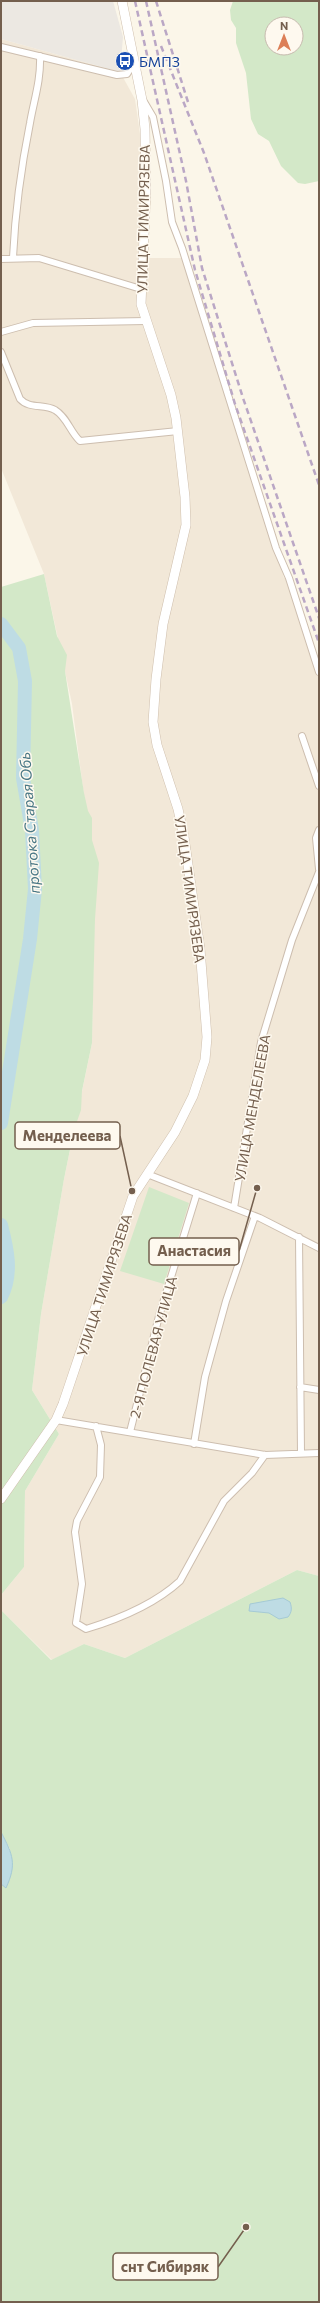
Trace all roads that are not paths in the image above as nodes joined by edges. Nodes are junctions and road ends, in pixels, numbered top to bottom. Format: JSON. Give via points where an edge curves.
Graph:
{"nodes":[{"id":1,"x":122,"y":1,"type":"edge"},
{"id":2,"x":1,"y":47,"type":"edge"},
{"id":3,"x":40,"y":56,"type":"junction"},
{"id":4,"x":134,"y":63,"type":"junction"},
{"id":5,"x":142,"y":99,"type":"junction"},
{"id":6,"x":13,"y":258,"type":"junction"},
{"id":7,"x":1,"y":259,"type":"edge"},
{"id":8,"x":141,"y":288,"type":"junction"},
{"id":9,"x":146,"y":321,"type":"junction"},
{"id":10,"x":1,"y":332,"type":"edge"},
{"id":11,"x":1,"y":352,"type":"edge"},
{"id":12,"x":178,"y":431,"type":"junction"},
{"id":13,"x":319,"y":672,"type":"edge"},
{"id":14,"x":302,"y":736,"type":"dead end"},
{"id":15,"x":319,"y":786,"type":"edge"},
{"id":16,"x":319,"y":830,"type":"edge"},
{"id":17,"x":319,"y":869,"type":"edge"},
{"id":18,"x":319,"y":872,"type":"edge"},
{"id":19,"x":147,"y":1174,"type":"junction"},
{"id":20,"x":197,"y":1193,"type":"junction"},
{"id":21,"x":234,"y":1208,"type":"junction"},
{"id":22,"x":255,"y":1216,"type":"junction"},
{"id":23,"x":299,"y":1237,"type":"junction"},
{"id":24,"x":319,"y":1248,"type":"edge"},
{"id":25,"x":300,"y":1387,"type":"junction"},
{"id":26,"x":319,"y":1390,"type":"edge"},
{"id":27,"x":56,"y":1420,"type":"junction"},
{"id":28,"x":96,"y":1426,"type":"junction"},
{"id":29,"x":130,"y":1432,"type":"junction"},
{"id":30,"x":194,"y":1444,"type":"junction"},
{"id":31,"x":301,"y":1453,"type":"junction"},
{"id":32,"x":319,"y":1453,"type":"edge"},
{"id":33,"x":265,"y":1455,"type":"junction"},
{"id":34,"x":1,"y":1499,"type":"edge"}],
"edges":[{"from":1,"to":4,"type":"street","name":"УЛИЦА ТИМИРЯЗЕВА"},
{"from":2,"to":3,"type":"street"},
{"from":3,"to":4,"type":"street","via":[[122,76],[130,72]]},
{"from":3,"to":6,"type":"street","via":[[38,86],[19,187]]},
{"from":4,"to":5,"type":"street","name":"УЛИЦА ТИМИРЯЗЕВА"},
{"from":5,"to":8,"type":"street","name":"УЛИЦА ТИМИРЯЗЕВА","via":[[146,161]]},
{"from":5,"to":13,"type":"street","via":[[152,117],[172,222],[276,548],[289,578]]},
{"from":6,"to":7,"type":"street"},
{"from":6,"to":8,"type":"street","via":[[39,258]]},
{"from":8,"to":9,"type":"street","name":"УЛИЦА ТИМИРЯЗЕВА","via":[[141,304]]},
{"from":9,"to":10,"type":"street","via":[[33,323]]},
{"from":9,"to":12,"type":"street","name":"УЛИЦА ТИМИРЯЗЕВА","via":[[171,395]]},
{"from":11,"to":12,"type":"street","via":[[23,403],[47,407],[58,412],[80,441]]},
{"from":12,"to":19,"type":"street","name":"УЛИЦА ТИМИРЯЗЕВА","via":[[184,476],[186,525],[163,624],[153,722],[157,745],[178,809],[184,838],[200,949],[207,1037],[205,1060],[193,1096]]},
{"from":14,"to":15,"type":"street"},
{"from":16,"to":17,"type":"street","via":[[316,838]]},
{"from":18,"to":21,"type":"street","name":"УЛИЦА МЕНДЕЛЕЕВА","via":[[292,940],[261,1042]]},
{"from":19,"to":20,"type":"street"},
{"from":19,"to":27,"type":"street","name":"УЛИЦА ТИМИРЯЗЕВА","via":[[133,1196],[73,1378]]},
{"from":20,"to":21,"type":"street"},
{"from":20,"to":29,"type":"street","name":"2-Я ПОЛЕВАЯ УЛИЦА","via":[[159,1316]]},
{"from":21,"to":22,"type":"street"},
{"from":22,"to":23,"type":"street"},
{"from":22,"to":30,"type":"street","via":[[226,1301],[205,1377]]},
{"from":23,"to":24,"type":"street"},
{"from":23,"to":25,"type":"street"},
{"from":25,"to":26,"type":"street"},
{"from":25,"to":31,"type":"street"},
{"from":27,"to":28,"type":"street"},
{"from":27,"to":34,"type":"street","name":"УЛИЦА ТИМИРЯЗЕВА"},
{"from":28,"to":29,"type":"street"},
{"from":28,"to":33,"type":"street","via":[[101,1445],[100,1477],[77,1521],[75,1532],[82,1584],[76,1623],[86,1629],[151,1602],[180,1582],[224,1501],[252,1473]]},
{"from":29,"to":30,"type":"street"},
{"from":30,"to":33,"type":"street"},
{"from":31,"to":32,"type":"street"},
{"from":31,"to":33,"type":"street"}]}
